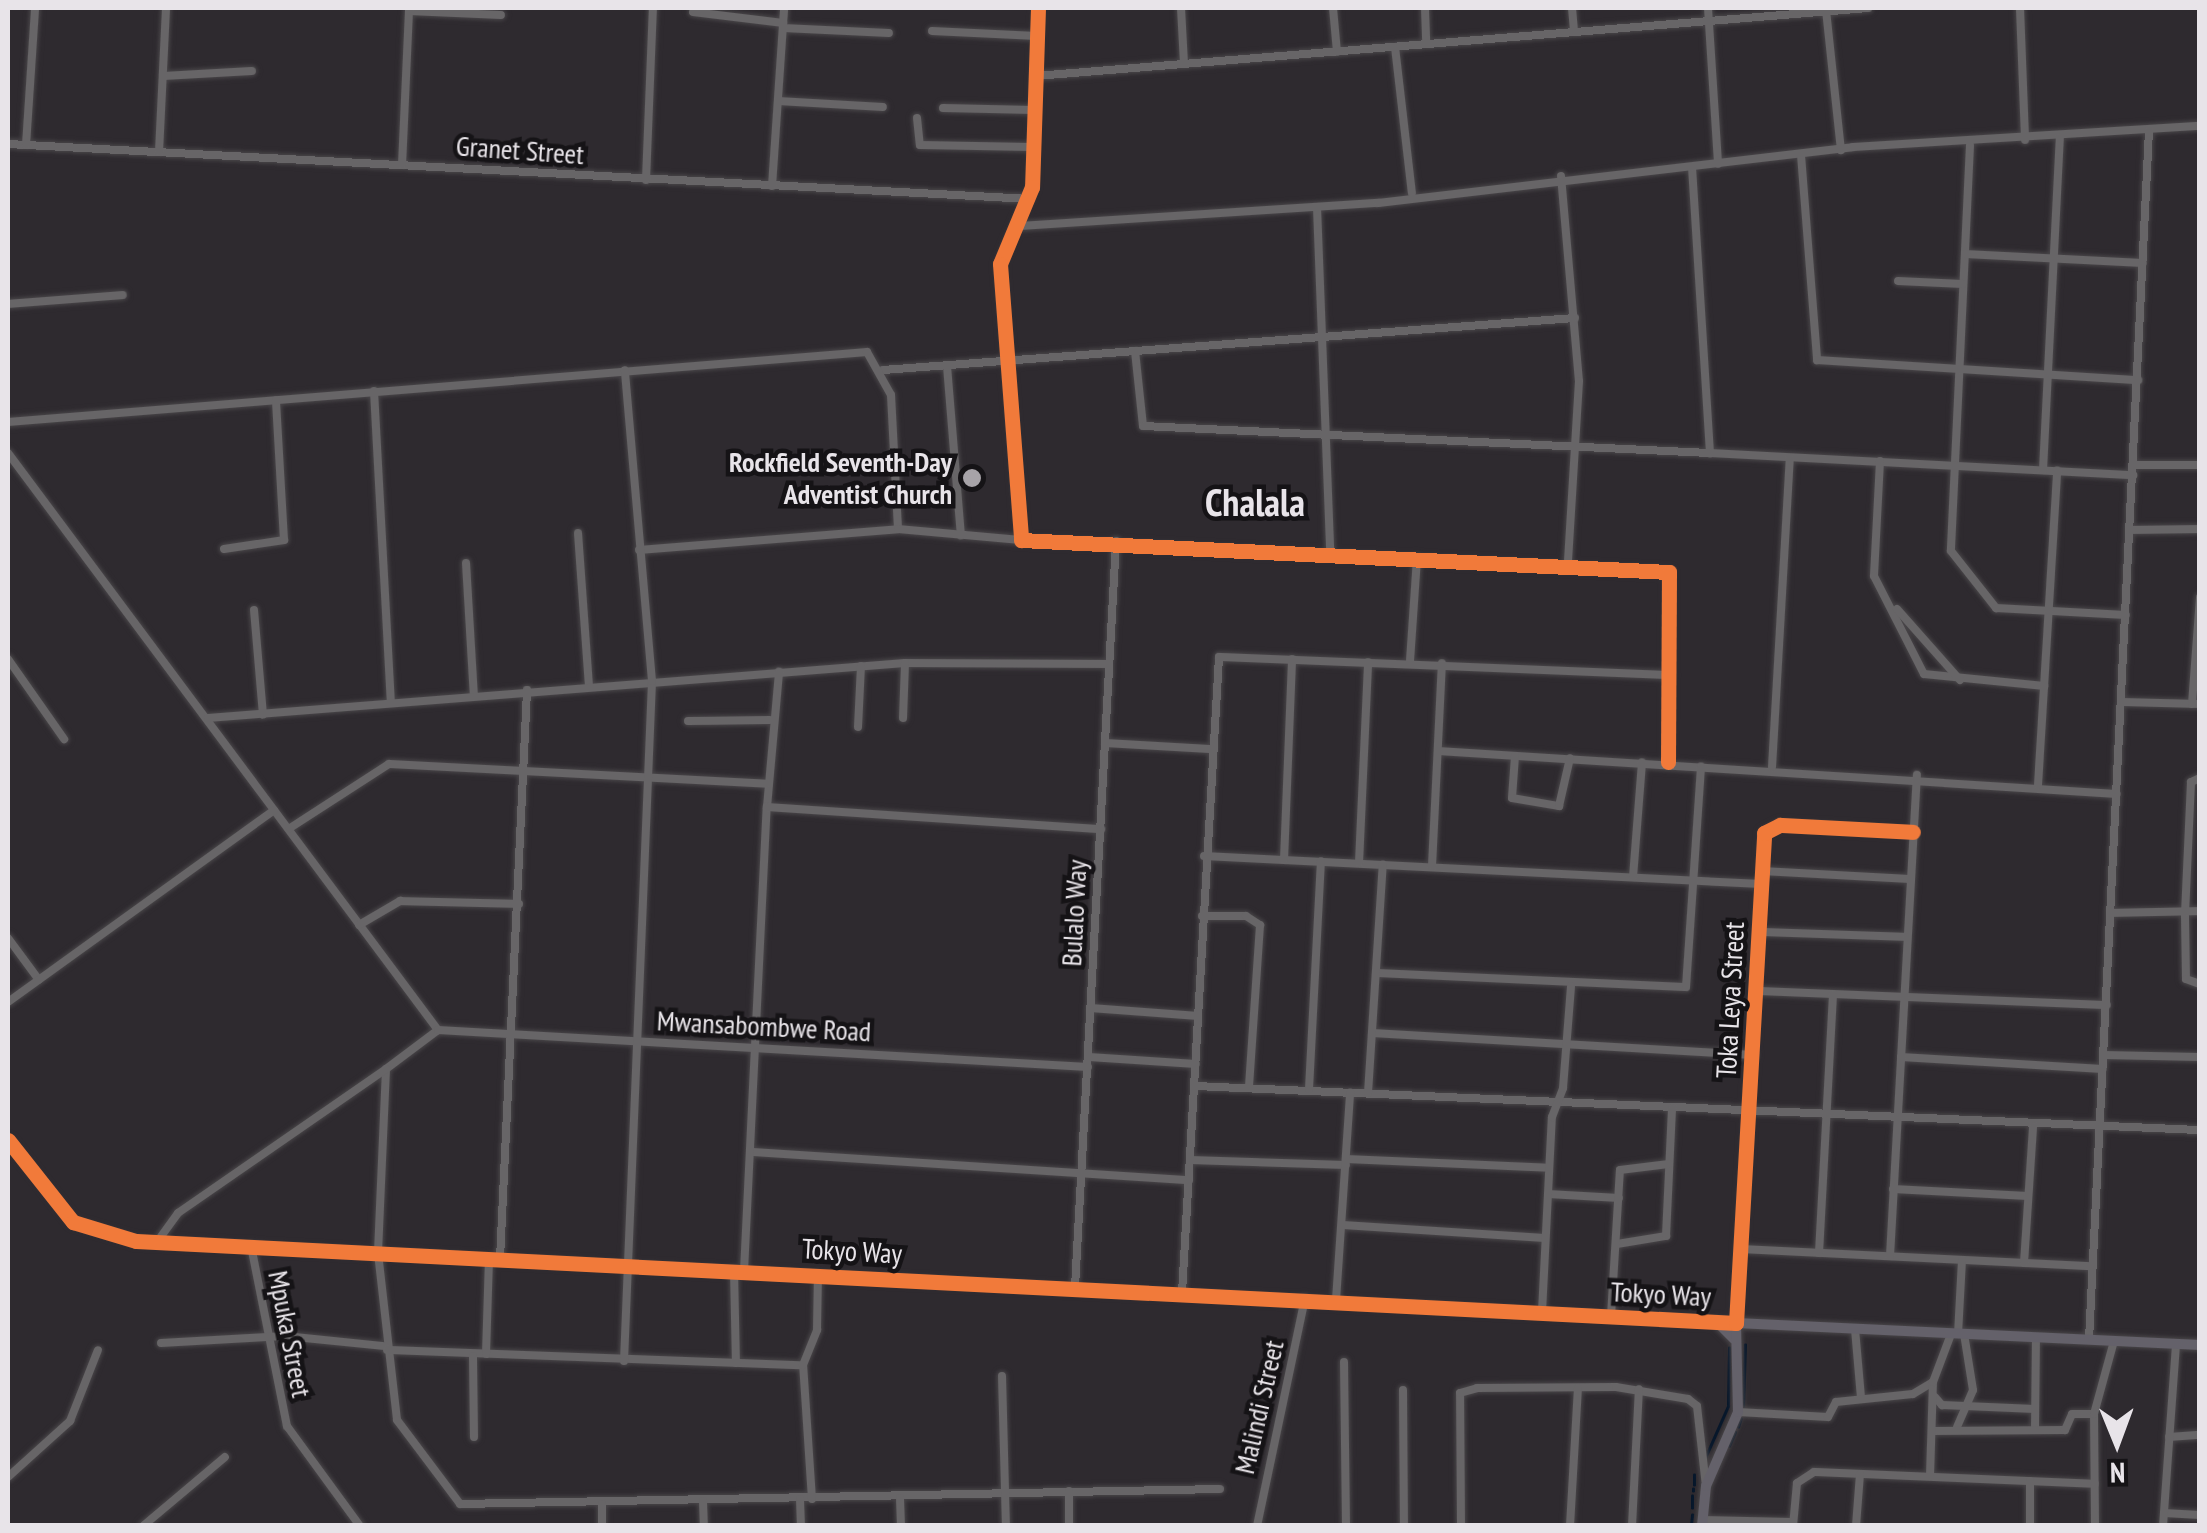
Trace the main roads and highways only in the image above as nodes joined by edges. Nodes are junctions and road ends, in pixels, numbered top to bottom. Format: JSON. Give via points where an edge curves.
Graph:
{"nodes":[{"id":1,"x":1717,"y":1322,"type":"road end"},
{"id":2,"x":1754,"y":1323,"type":"junction"},
{"id":3,"x":1737,"y":1342,"type":"junction"},
{"id":4,"x":2200,"y":1346,"type":"edge"},
{"id":5,"x":1703,"y":1484,"type":"junction"},
{"id":6,"x":1700,"y":1524,"type":"edge"}],
"edges":[{"from":1,"to":3,"type":"main road"},
{"from":2,"to":3,"type":"main road"},
{"from":2,"to":3,"type":"main road","name":"Tokyo Way","via":[[1736,1323]]},
{"from":2,"to":4,"type":"main road","name":"Tokyo Way"},
{"from":3,"to":5,"type":"main road","via":[[1732,1411]]},
{"from":3,"to":5,"type":"main road","via":[[1738,1412]]},
{"from":5,"to":6,"type":"main road"}]}
